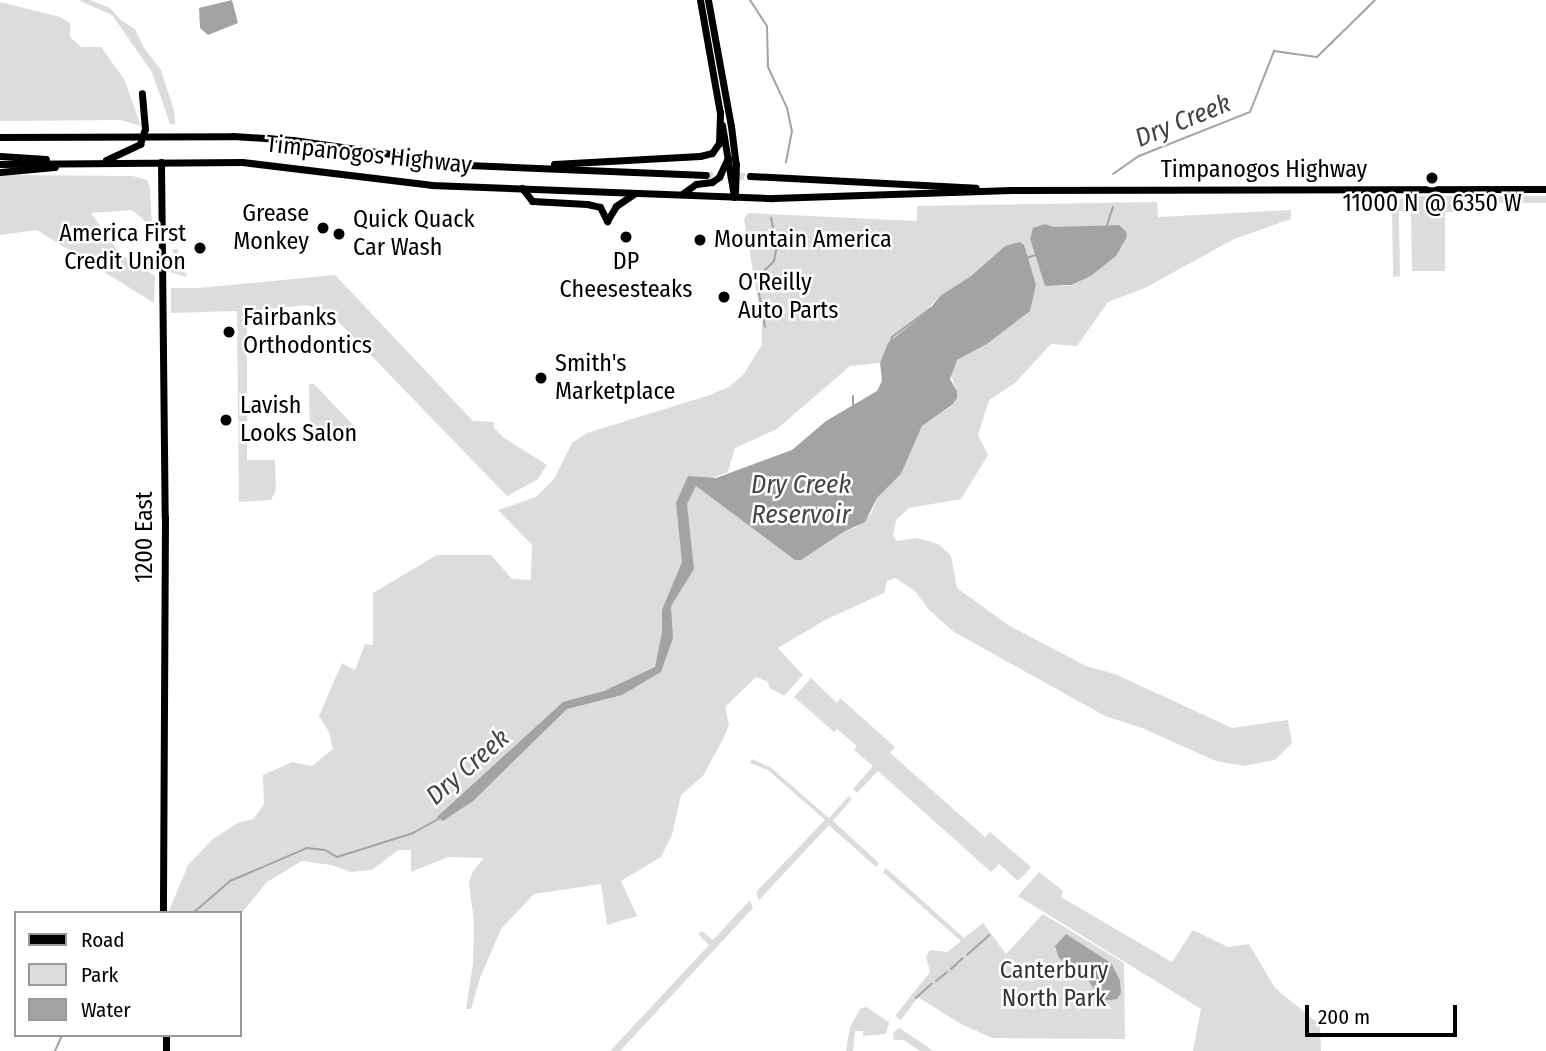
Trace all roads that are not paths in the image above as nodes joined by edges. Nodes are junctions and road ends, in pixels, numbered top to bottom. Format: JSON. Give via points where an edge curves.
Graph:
{"nodes":[{"id":1,"x":700,"y":0,"type":"edge"},
{"id":2,"x":708,"y":0,"type":"edge"},
{"id":3,"x":142,"y":93,"type":"dead end"},
{"id":4,"x":720,"y":111,"type":"junction"},
{"id":5,"x":0,"y":136,"type":"edge"},
{"id":6,"x":0,"y":156,"type":"edge"},
{"id":7,"x":729,"y":157,"type":"junction"},
{"id":8,"x":88,"y":162,"type":"junction"},
{"id":9,"x":103,"y":162,"type":"junction"},
{"id":10,"x":161,"y":162,"type":"junction"},
{"id":11,"x":0,"y":164,"type":"edge"},
{"id":12,"x":508,"y":167,"type":"junction"},
{"id":13,"x":0,"y":172,"type":"edge"},
{"id":14,"x":706,"y":175,"type":"tunnel mouth"},
{"id":15,"x":750,"y":176,"type":"tunnel mouth"},
{"id":16,"x":522,"y":188,"type":"junction"},
{"id":17,"x":1546,"y":189,"type":"edge"},
{"id":18,"x":1011,"y":191,"type":"junction"},
{"id":19,"x":636,"y":192,"type":"junction"},
{"id":20,"x":682,"y":194,"type":"junction"},
{"id":21,"x":734,"y":197,"type":"junction"},
{"id":22,"x":163,"y":911,"type":"edge"}],
"edges":[{"from":1,"to":4,"type":"main road"},
{"from":2,"to":21,"type":"main road","via":[[735,152]]},
{"from":3,"to":9,"type":"main road","via":[[145,130],[140,144]]},
{"from":4,"to":7,"type":"main road"},
{"from":4,"to":12,"type":"main road","via":[[719,143],[712,153]]},
{"from":5,"to":12,"type":"main road","via":[[186,135],[293,140],[431,162]]},
{"from":6,"to":8,"type":"main road"},
{"from":7,"to":20,"type":"main road","via":[[719,177]]},
{"from":7,"to":21,"type":"main road"},
{"from":8,"to":9,"type":"main road","name":"Timpanogos Highway"},
{"from":8,"to":11,"type":"main road","name":"Timpanogos Highway"},
{"from":8,"to":13,"type":"main road"},
{"from":9,"to":10,"type":"main road","name":"Timpanogos Highway"},
{"from":10,"to":16,"type":"main road","name":"Timpanogos Highway","via":[[242,162],[414,183]]},
{"from":10,"to":22,"type":"main road","name":"1200 East"},
{"from":12,"to":14,"type":"main road"},
{"from":15,"to":18,"type":"main road"},
{"from":16,"to":19,"type":"main road","name":"Timpanogos Highway"},
{"from":16,"to":19,"type":"main road","via":[[532,201],[600,207],[607,221],[616,206]]},
{"from":17,"to":18,"type":"main road","name":"Timpanogos Highway"},
{"from":18,"to":21,"type":"main road","name":"Timpanogos Highway"},
{"from":19,"to":20,"type":"main road","name":"Timpanogos Highway"},
{"from":20,"to":21,"type":"main road","name":"Timpanogos Highway"}]}
